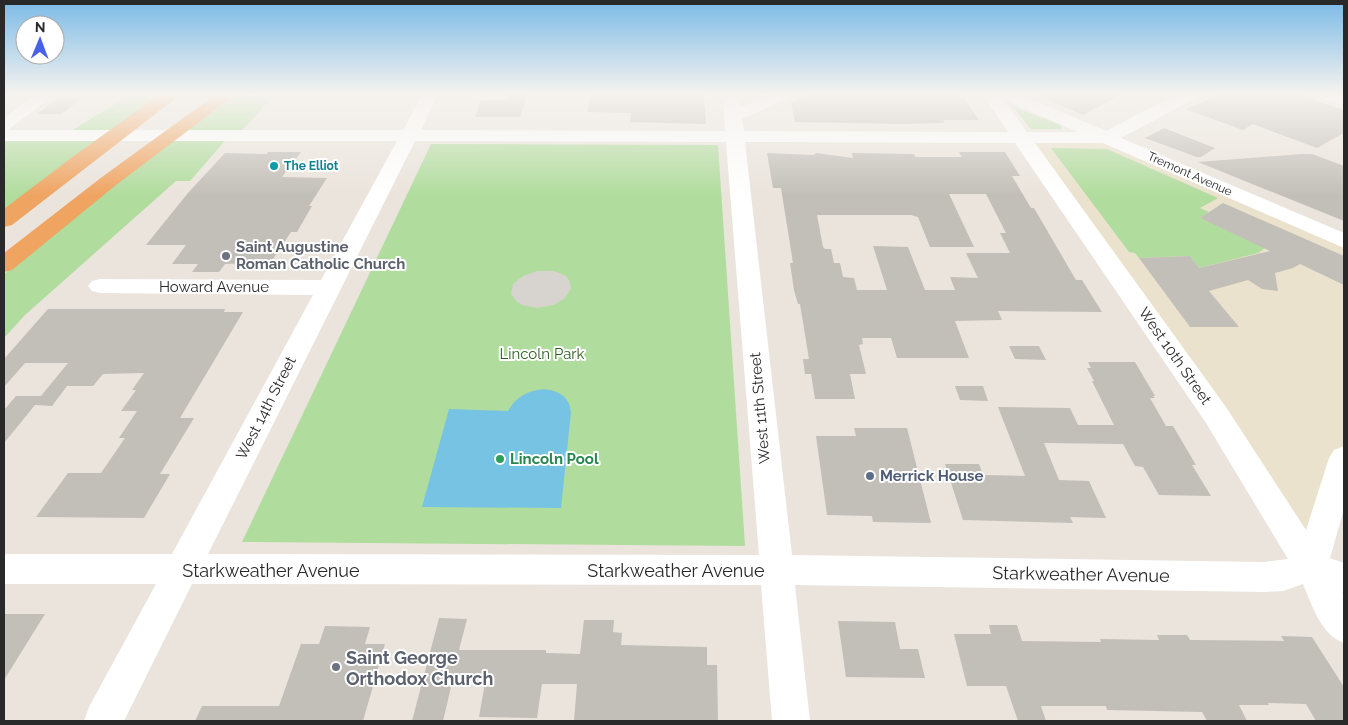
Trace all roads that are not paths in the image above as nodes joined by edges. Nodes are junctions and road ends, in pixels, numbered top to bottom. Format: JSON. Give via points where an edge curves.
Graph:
{"nodes":[{"id":1,"x":124,"y":129,"type":"edge"},
{"id":2,"x":180,"y":129,"type":"edge"},
{"id":3,"x":412,"y":129,"type":"edge"},
{"id":4,"x":524,"y":129,"type":"edge"},
{"id":5,"x":734,"y":129,"type":"edge"},
{"id":6,"x":894,"y":129,"type":"edge"},
{"id":7,"x":1015,"y":129,"type":"edge"},
{"id":8,"x":1086,"y":129,"type":"edge"},
{"id":9,"x":1124,"y":129,"type":"edge"},
{"id":10,"x":4,"y":136,"type":"edge"},
{"id":11,"x":408,"y":136,"type":"junction"},
{"id":12,"x":1107,"y":138,"type":"junction"},
{"id":13,"x":1022,"y":139,"type":"junction"},
{"id":14,"x":78,"y":162,"type":"junction"},
{"id":15,"x":109,"y":181,"type":"junction"},
{"id":16,"x":4,"y":210,"type":"edge"},
{"id":17,"x":4,"y":220,"type":"edge"},
{"id":18,"x":1344,"y":241,"type":"edge"},
{"id":19,"x":4,"y":265,"type":"edge"},
{"id":20,"x":4,"y":274,"type":"edge"},
{"id":21,"x":100,"y":286,"type":"dead end"},
{"id":22,"x":329,"y":288,"type":"junction"},
{"id":23,"x":1344,"y":458,"type":"edge"},
{"id":24,"x":1311,"y":566,"type":"junction"},
{"id":25,"x":4,"y":569,"type":"edge"},
{"id":26,"x":182,"y":570,"type":"junction"},
{"id":27,"x":776,"y":570,"type":"junction"},
{"id":28,"x":1344,"y":578,"type":"edge"},
{"id":29,"x":1344,"y":626,"type":"edge"},
{"id":30,"x":103,"y":721,"type":"edge"},
{"id":31,"x":791,"y":721,"type":"edge"}],
"edges":[{"from":1,"to":14,"type":"highway"},
{"from":2,"to":15,"type":"highway"},
{"from":3,"to":11,"type":"street","name":"West 14th Street"},
{"from":4,"to":11,"type":"street"},
{"from":5,"to":27,"type":"street","name":"West 11th Street"},
{"from":6,"to":13,"type":"street"},
{"from":7,"to":13,"type":"street","name":"West 10th Street"},
{"from":8,"to":12,"type":"street","name":"Tremont Avenue"},
{"from":9,"to":12,"type":"street"},
{"from":10,"to":11,"type":"street"},
{"from":11,"to":22,"type":"street","name":"West 14th Street"},
{"from":12,"to":13,"type":"street"},
{"from":12,"to":18,"type":"street","name":"Tremont Avenue"},
{"from":13,"to":24,"type":"street","name":"West 10th Street","via":[[1216,414]]},
{"from":14,"to":16,"type":"highway"},
{"from":14,"to":17,"type":"highway"},
{"from":15,"to":19,"type":"highway"},
{"from":15,"to":20,"type":"highway"},
{"from":21,"to":22,"type":"street","name":"Howard Avenue"},
{"from":22,"to":26,"type":"street","name":"West 14th Street"},
{"from":23,"to":24,"type":"street"},
{"from":24,"to":27,"type":"street","name":"Starkweather Avenue","via":[[1283,576],[1265,577]]},
{"from":24,"to":28,"type":"street"},
{"from":24,"to":29,"type":"street","name":"West 10th Street"},
{"from":25,"to":26,"type":"street","name":"Starkweather Avenue"},
{"from":26,"to":27,"type":"street","name":"Starkweather Avenue"},
{"from":26,"to":30,"type":"street","name":"West 14th Street"},
{"from":27,"to":31,"type":"street","name":"West 11th Street"}]}
